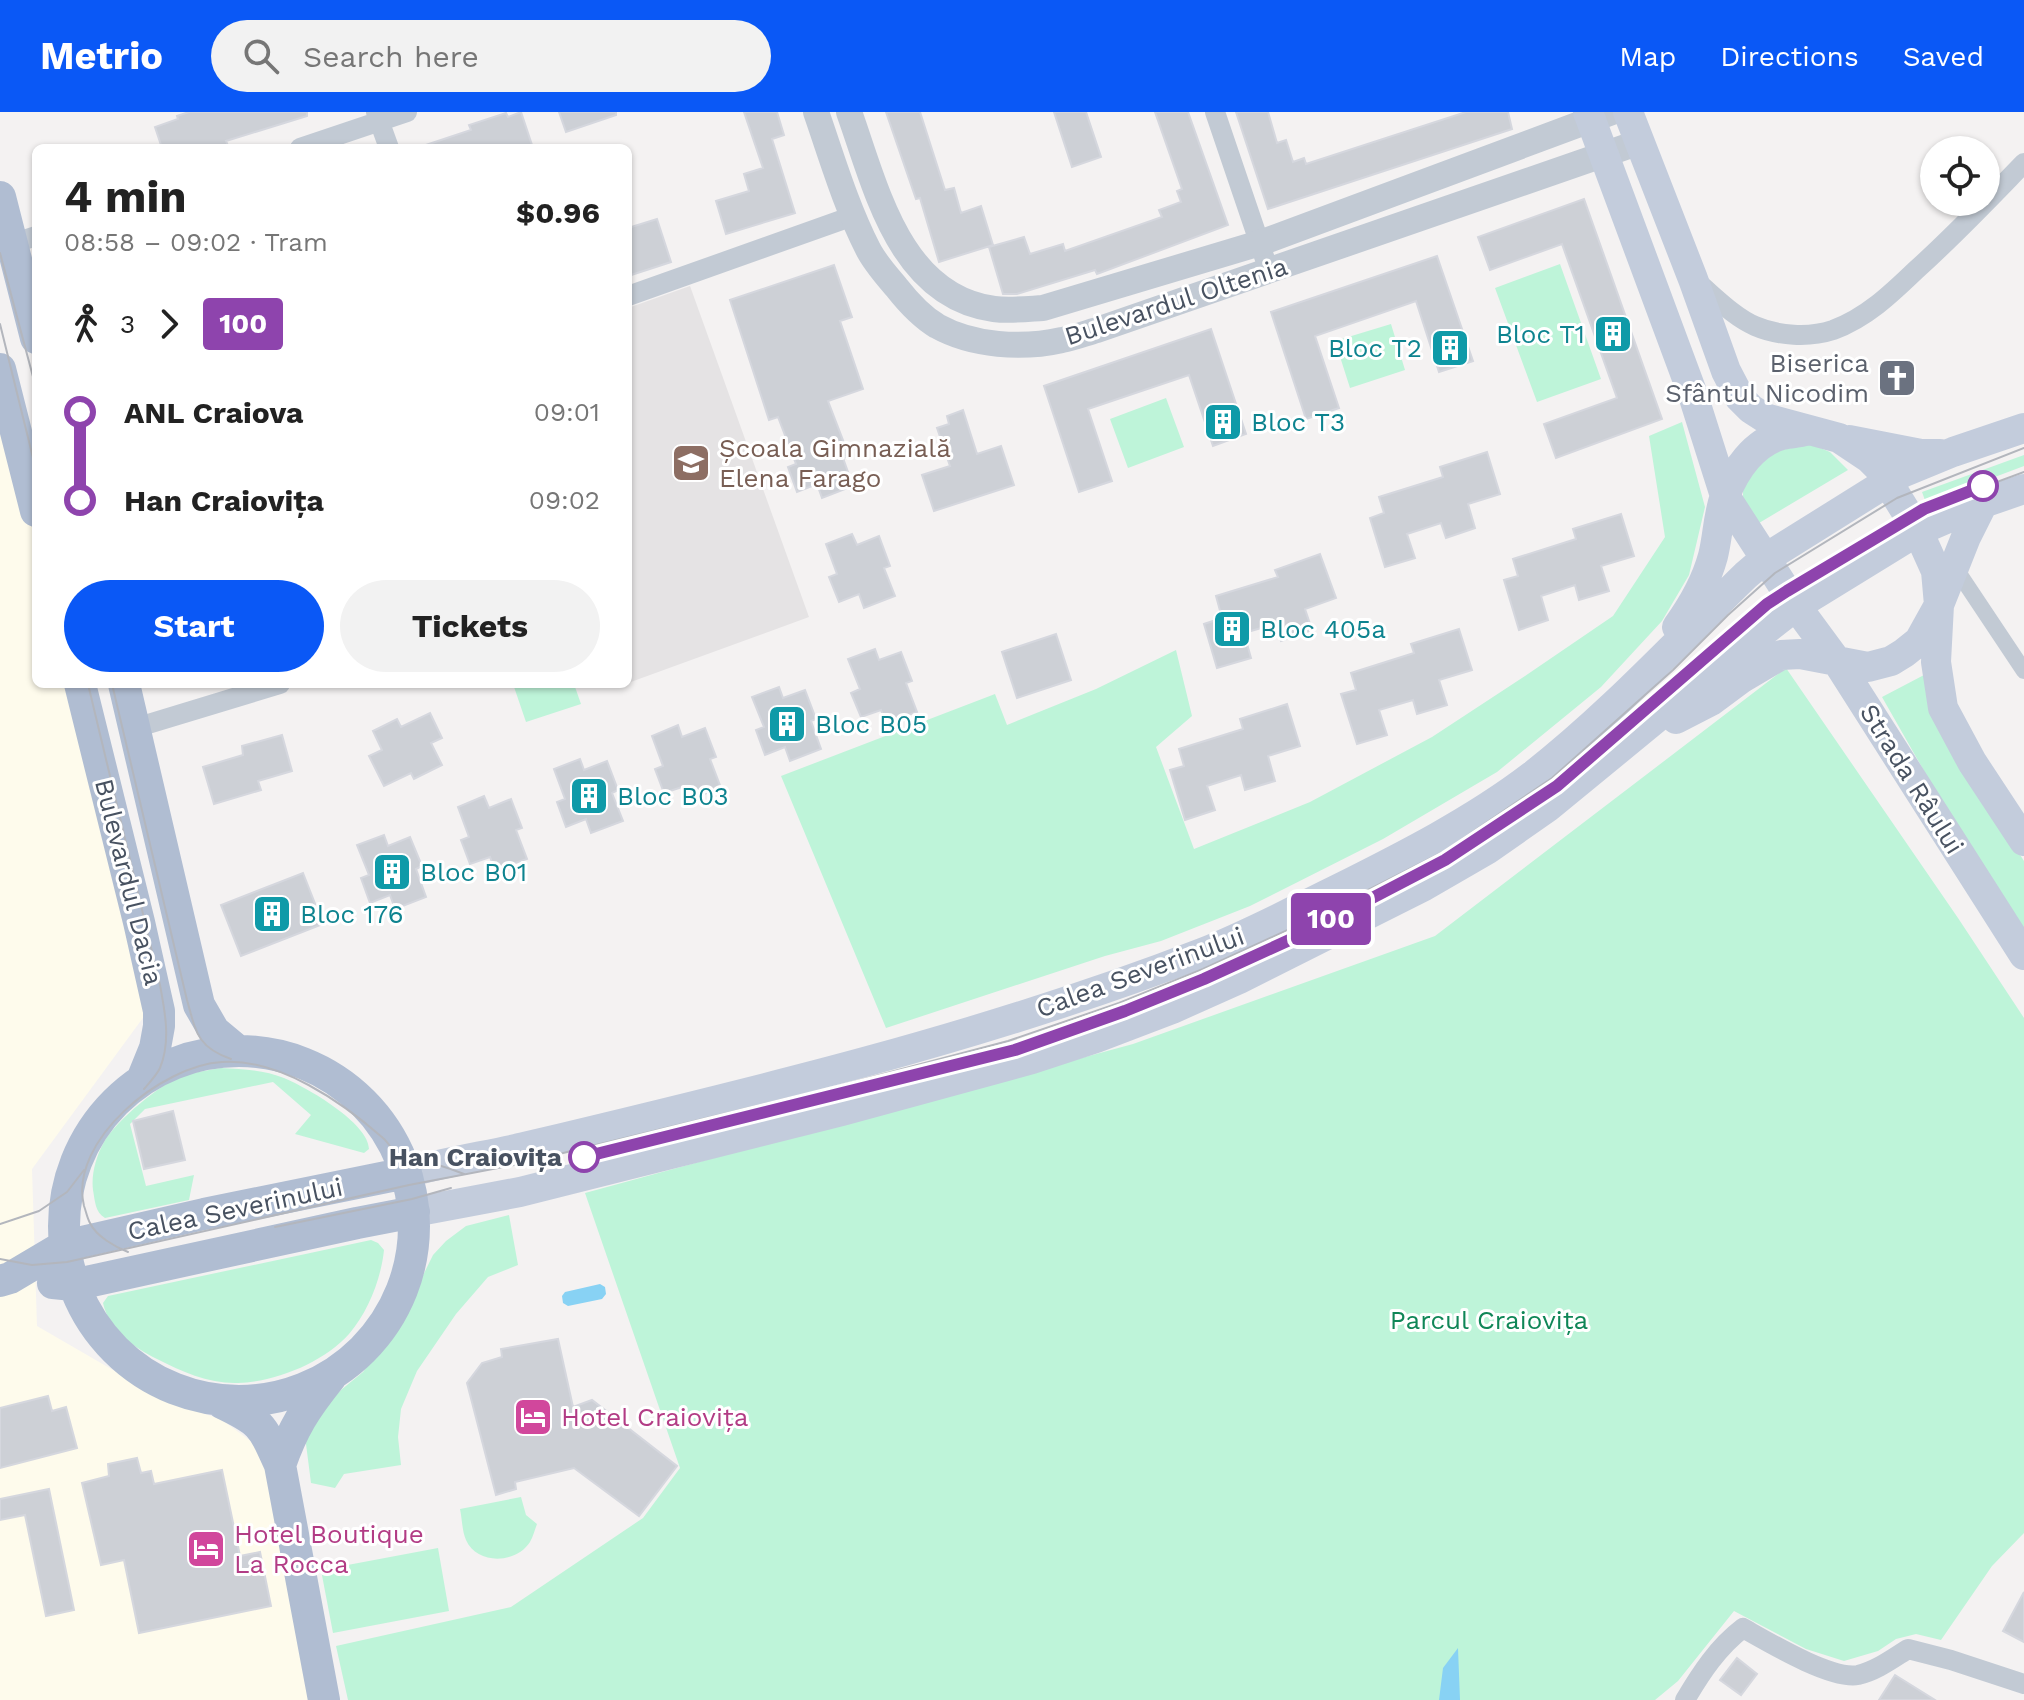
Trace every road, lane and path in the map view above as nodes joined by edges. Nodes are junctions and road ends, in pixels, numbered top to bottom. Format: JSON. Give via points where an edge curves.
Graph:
{"nodes":[{"id":1,"x":407,"y":112,"type":"edge"},
{"id":2,"x":816,"y":112,"type":"edge"},
{"id":3,"x":849,"y":112,"type":"edge"},
{"id":4,"x":1215,"y":112,"type":"edge"},
{"id":5,"x":1628,"y":112,"type":"edge"},
{"id":6,"x":1597,"y":115,"type":"edge"},
{"id":7,"x":378,"y":117,"type":"edge"},
{"id":8,"x":1640,"y":142,"type":"junction"},
{"id":9,"x":310,"y":144,"type":"edge"},
{"id":10,"x":388,"y":144,"type":"edge"},
{"id":11,"x":1604,"y":154,"type":"junction"},
{"id":12,"x":2024,"y":163,"type":"edge"},
{"id":13,"x":0,"y":197,"type":"edge"},
{"id":14,"x":853,"y":216,"type":"junction"},
{"id":15,"x":24,"y":240,"type":"edge"},
{"id":16,"x":1260,"y":243,"type":"junction"},
{"id":17,"x":1269,"y":271,"type":"junction"},
{"id":18,"x":1693,"y":279,"type":"junction"},
{"id":19,"x":931,"y":281,"type":"junction"},
{"id":20,"x":632,"y":295,"type":"edge"},
{"id":21,"x":909,"y":303,"type":"junction"},
{"id":22,"x":32,"y":305,"type":"edge"},
{"id":23,"x":0,"y":369,"type":"edge"},
{"id":24,"x":2024,"y":428,"type":"edge"},
{"id":25,"x":1825,"y":434,"type":"junction"},
{"id":26,"x":1953,"y":452,"type":"junction"},
{"id":27,"x":1888,"y":483,"type":"junction"},
{"id":28,"x":2024,"y":489,"type":"edge"},
{"id":29,"x":32,"y":495,"type":"edge"},
{"id":30,"x":1725,"y":496,"type":"junction"},
{"id":31,"x":1983,"y":503,"type":"junction"},
{"id":32,"x":1918,"y":531,"type":"junction"},
{"id":33,"x":1766,"y":558,"type":"junction"},
{"id":34,"x":1954,"y":566,"type":"junction"},
{"id":35,"x":1939,"y":605,"type":"junction"},
{"id":36,"x":1796,"y":606,"type":"junction"},
{"id":37,"x":1838,"y":663,"type":"junction"},
{"id":38,"x":1652,"y":667,"type":"junction"},
{"id":39,"x":2024,"y":671,"type":"edge"},
{"id":40,"x":81,"y":688,"type":"edge"},
{"id":41,"x":125,"y":688,"type":"edge"},
{"id":42,"x":267,"y":688,"type":"edge"},
{"id":43,"x":135,"y":728,"type":"junction"},
{"id":44,"x":1621,"y":748,"type":"junction"},
{"id":45,"x":2024,"y":841,"type":"edge"},
{"id":46,"x":2024,"y":955,"type":"edge"},
{"id":47,"x":238,"y":1051,"type":"junction"},
{"id":48,"x":142,"y":1080,"type":"junction"},
{"id":49,"x":406,"y":1173,"type":"junction"},
{"id":50,"x":414,"y":1212,"type":"junction"},
{"id":51,"x":64,"y":1246,"type":"junction"},
{"id":52,"x":5,"y":1279,"type":"edge"},
{"id":53,"x":73,"y":1285,"type":"junction"},
{"id":54,"x":332,"y":1375,"type":"junction"},
{"id":55,"x":218,"y":1401,"type":"junction"},
{"id":56,"x":280,"y":1465,"type":"junction"},
{"id":57,"x":2024,"y":1684,"type":"edge"},
{"id":58,"x":324,"y":1700,"type":"edge"},
{"id":59,"x":1685,"y":1700,"type":"edge"}],
"edges":[{"from":1,"to":7,"type":"street"},
{"from":2,"to":14,"type":"street","name":"Bulevardul Oltenia"},
{"from":3,"to":19,"type":"street","name":"Bulevardul Oltenia","via":[[897,238]]},
{"from":4,"to":16,"type":"street"},
{"from":5,"to":8,"type":"main road"},
{"from":6,"to":11,"type":"main road"},
{"from":6,"to":16,"type":"street","name":"Bulevardul Oltenia"},
{"from":7,"to":9,"type":"street"},
{"from":7,"to":10,"type":"street"},
{"from":8,"to":11,"type":"street","name":"Bulevardul Oltenia"},
{"from":8,"to":18,"type":"main road"},
{"from":11,"to":17,"type":"street","name":"Bulevardul Oltenia"},
{"from":11,"to":30,"type":"main road"},
{"from":12,"to":18,"type":"street","via":[[1887,297],[1831,330],[1808,335],[1754,326]]},
{"from":13,"to":15,"type":"main road"},
{"from":14,"to":20,"type":"street"},
{"from":14,"to":21,"type":"street","name":"Bulevardul Oltenia","via":[[869,252]]},
{"from":15,"to":22,"type":"main road"},
{"from":16,"to":17,"type":"street"},
{"from":16,"to":19,"type":"street","name":"Bulevardul Oltenia","via":[[1043,308],[972,304]]},
{"from":17,"to":21,"type":"street","name":"Bulevardul Oltenia","via":[[1086,333],[1030,344],[969,339],[936,325]]},
{"from":18,"to":25,"type":"main road","via":[[1740,398],[1765,418]]},
{"from":19,"to":21,"type":"street"},
{"from":23,"to":29,"type":"main road"},
{"from":24,"to":26,"type":"main road","name":"Calea Severinului"},
{"from":25,"to":26,"type":"main road","via":[[1921,454]]},
{"from":25,"to":27,"type":"main road","via":[[1869,458]]},
{"from":25,"to":30,"type":"main road","via":[[1780,435],[1756,448]]},
{"from":26,"to":27,"type":"main road","name":"Calea Severinului"},
{"from":27,"to":32,"type":"main road"},
{"from":27,"to":33,"type":"main road","name":"Calea Severinului"},
{"from":28,"to":31,"type":"main road","name":"Calea Severinului"},
{"from":30,"to":33,"type":"main road","name":"Strada Râului"},
{"from":30,"to":38,"type":"main road","via":[[1702,585]]},
{"from":31,"to":32,"type":"main road","name":"Calea Severinului"},
{"from":31,"to":34,"type":"main road"},
{"from":32,"to":35,"type":"main road","via":[[1936,571]]},
{"from":32,"to":36,"type":"main road","name":"Calea Severinului"},
{"from":33,"to":36,"type":"main road","name":"Strada Râului"},
{"from":33,"to":38,"type":"main road","name":"Calea Severinului"},
{"from":34,"to":35,"type":"main road"},
{"from":34,"to":39,"type":"street"},
{"from":35,"to":37,"type":"main road","via":[[1919,641],[1891,661],[1868,667]]},
{"from":35,"to":45,"type":"main road","via":[[1936,662],[1943,708]]},
{"from":36,"to":37,"type":"main road","name":"Strada Râului"},
{"from":36,"to":44,"type":"main road","name":"Calea Severinului"},
{"from":37,"to":44,"type":"main road","via":[[1781,655],[1711,701]]},
{"from":37,"to":46,"type":"main road","name":"Strada Râului"},
{"from":38,"to":49,"type":"main road","name":"Calea Severinului","via":[[1530,777],[1466,820],[1386,865],[1205,952],[888,1055]]},
{"from":40,"to":48,"type":"main road","name":"Bulevardul Dacia","via":[[159,1011],[155,1048]]},
{"from":41,"to":43,"type":"main road","name":"Bulevardul Dacia"},
{"from":42,"to":43,"type":"street"},
{"from":43,"to":47,"type":"main road","name":"Bulevardul Dacia","via":[[199,1005],[214,1031]]},
{"from":44,"to":50,"type":"main road","name":"Calea Severinului","via":[[1548,807],[1424,886],[1160,1014],[1032,1059],[842,1111],[520,1192]]},
{"from":47,"to":48,"type":"main road","name":"Bulevardul Dacia","via":[[186,1059]]},
{"from":47,"to":49,"type":"main road","name":"Bulevardul Dacia","via":[[278,1055],[315,1068],[348,1089],[374,1114]]},
{"from":48,"to":51,"type":"main road","name":"Bulevardul Dacia","via":[[117,1099],[80,1152],[67,1192]]},
{"from":49,"to":50,"type":"main road"},
{"from":49,"to":51,"type":"main road","name":"Calea Severinului"},
{"from":50,"to":53,"type":"main road","name":"Calea Severinului"},
{"from":50,"to":54,"type":"main road","via":[[410,1262],[392,1312],[376,1336]]},
{"from":51,"to":52,"type":"main road","name":"Calea Severinului"},
{"from":51,"to":53,"type":"main road"},
{"from":52,"to":53,"type":"main road","name":"Calea Severinului"},
{"from":53,"to":55,"type":"main road","via":[[98,1332],[127,1363],[160,1384]]},
{"from":54,"to":55,"type":"main road","via":[[293,1394]]},
{"from":54,"to":56,"type":"main road","via":[[291,1435]]},
{"from":55,"to":56,"type":"main road","via":[[264,1429]]},
{"from":56,"to":58,"type":"main road"},
{"from":57,"to":59,"type":"street","via":[[1908,1649],[1856,1676],[1827,1671],[1743,1628],[1728,1639]]}]}
